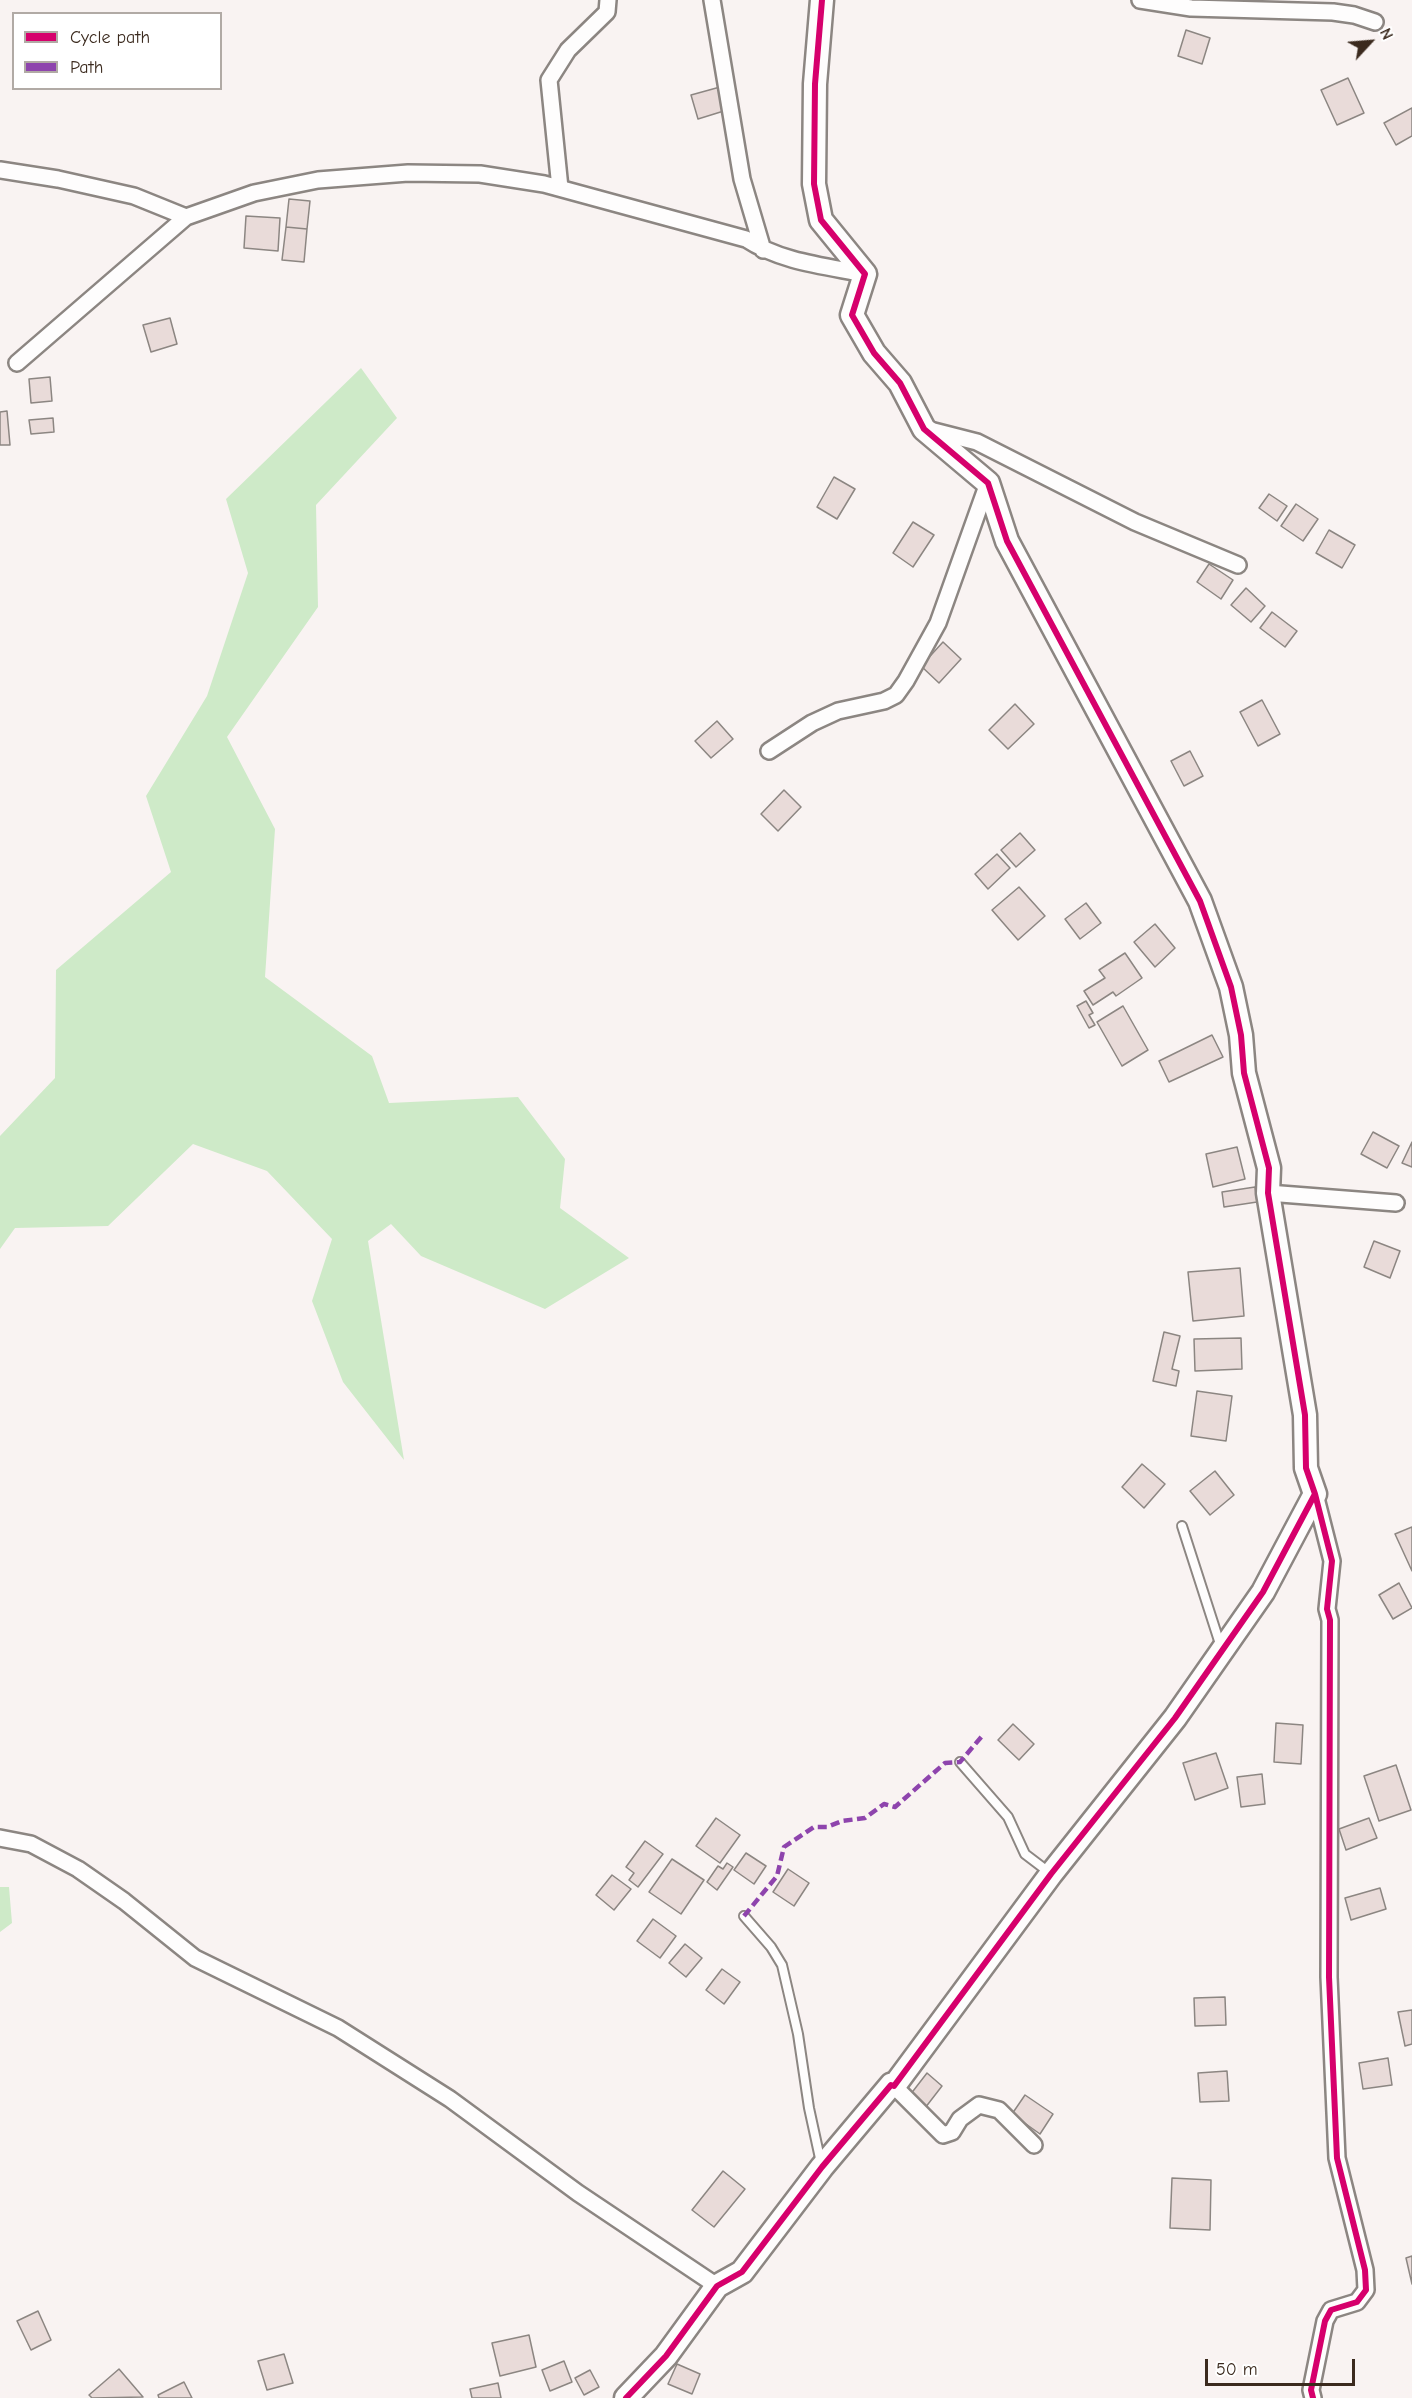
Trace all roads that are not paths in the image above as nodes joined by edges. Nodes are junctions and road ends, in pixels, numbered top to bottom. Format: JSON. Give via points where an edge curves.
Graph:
{"nodes":[{"id":1,"x":608,"y":0,"type":"edge"},
{"id":2,"x":712,"y":0,"type":"edge"},
{"id":3,"x":822,"y":0,"type":"edge"},
{"id":4,"x":1140,"y":0,"type":"edge"},
{"id":5,"x":1375,"y":22,"type":"dead end"},
{"id":6,"x":0,"y":170,"type":"edge"},
{"id":7,"x":560,"y":188,"type":"junction"},
{"id":8,"x":186,"y":217,"type":"junction"},
{"id":9,"x":763,"y":250,"type":"junction"},
{"id":10,"x":865,"y":274,"type":"junction"},
{"id":11,"x":17,"y":363,"type":"dead end"},
{"id":12,"x":924,"y":429,"type":"junction"},
{"id":13,"x":988,"y":483,"type":"junction"},
{"id":14,"x":1238,"y":566,"type":"dead end"},
{"id":15,"x":769,"y":751,"type":"dead end"},
{"id":16,"x":1268,"y":1193,"type":"junction"},
{"id":17,"x":1396,"y":1203,"type":"dead end"},
{"id":18,"x":1315,"y":1494,"type":"junction"},
{"id":19,"x":1182,"y":1526,"type":"dead end"},
{"id":20,"x":1222,"y":1649,"type":"junction"},
{"id":21,"x":960,"y":1762,"type":"dead end"},
{"id":22,"x":0,"y":1838,"type":"edge"},
{"id":23,"x":1051,"y":1874,"type":"junction"},
{"id":24,"x":744,"y":1916,"type":"dead end"},
{"id":25,"x":894,"y":2086,"type":"junction"},
{"id":26,"x":1034,"y":2145,"type":"dead end"},
{"id":27,"x":822,"y":2167,"type":"junction"},
{"id":28,"x":717,"y":2286,"type":"junction"},
{"id":29,"x":626,"y":2398,"type":"edge"},
{"id":30,"x":1313,"y":2398,"type":"edge"}],
"edges":[{"from":1,"to":7,"type":"street","via":[[607,12],[568,50],[549,80]]},
{"from":2,"to":9,"type":"street","via":[[742,179]]},
{"from":3,"to":10,"type":"street","via":[[814,94],[814,184],[821,220]]},
{"from":4,"to":5,"type":"street","via":[[1191,8],[1333,12]]},
{"from":6,"to":8,"type":"street","via":[[134,196]]},
{"from":7,"to":8,"type":"street","via":[[480,174],[408,173],[318,180],[254,193]]},
{"from":7,"to":9,"type":"street","via":[[746,240]]},
{"from":8,"to":11,"type":"street"},
{"from":9,"to":10,"type":"street"},
{"from":10,"to":12,"type":"street","via":[[852,315],[874,353],[900,382]]},
{"from":12,"to":13,"type":"street"},
{"from":12,"to":14,"type":"street","via":[[977,442],[1135,522]]},
{"from":13,"to":15,"type":"street","via":[[938,623],[896,695],[838,711]]},
{"from":13,"to":16,"type":"street","via":[[1007,541],[1200,901],[1231,987],[1244,1073],[1269,1168]]},
{"from":16,"to":17,"type":"street"},
{"from":16,"to":18,"type":"street","via":[[1305,1415],[1306,1468]]},
{"from":18,"to":20,"type":"street","via":[[1263,1592]]},
{"from":18,"to":30,"type":"street","via":[[1332,1561],[1327,1609],[1329,1966],[1337,2158],[1365,2270],[1366,2290],[1357,2302],[1331,2310],[1325,2321],[1311,2390]]},
{"from":19,"to":20,"type":"lane"},
{"from":20,"to":23,"type":"street","via":[[1175,1718]]},
{"from":21,"to":23,"type":"lane","via":[[1008,1817],[1025,1854]]},
{"from":22,"to":28,"type":"street","via":[[30,1844],[78,1869],[195,1958],[338,2028],[450,2099],[578,2193]]},
{"from":23,"to":25,"type":"street"},
{"from":24,"to":27,"type":"lane","via":[[782,1965]]},
{"from":25,"to":26,"type":"street","via":[[943,2135],[952,2132],[960,2119],[979,2105],[999,2110]]},
{"from":25,"to":27,"type":"street"},
{"from":27,"to":28,"type":"street","via":[[742,2272]]},
{"from":28,"to":29,"type":"street","via":[[666,2356]]}]}
